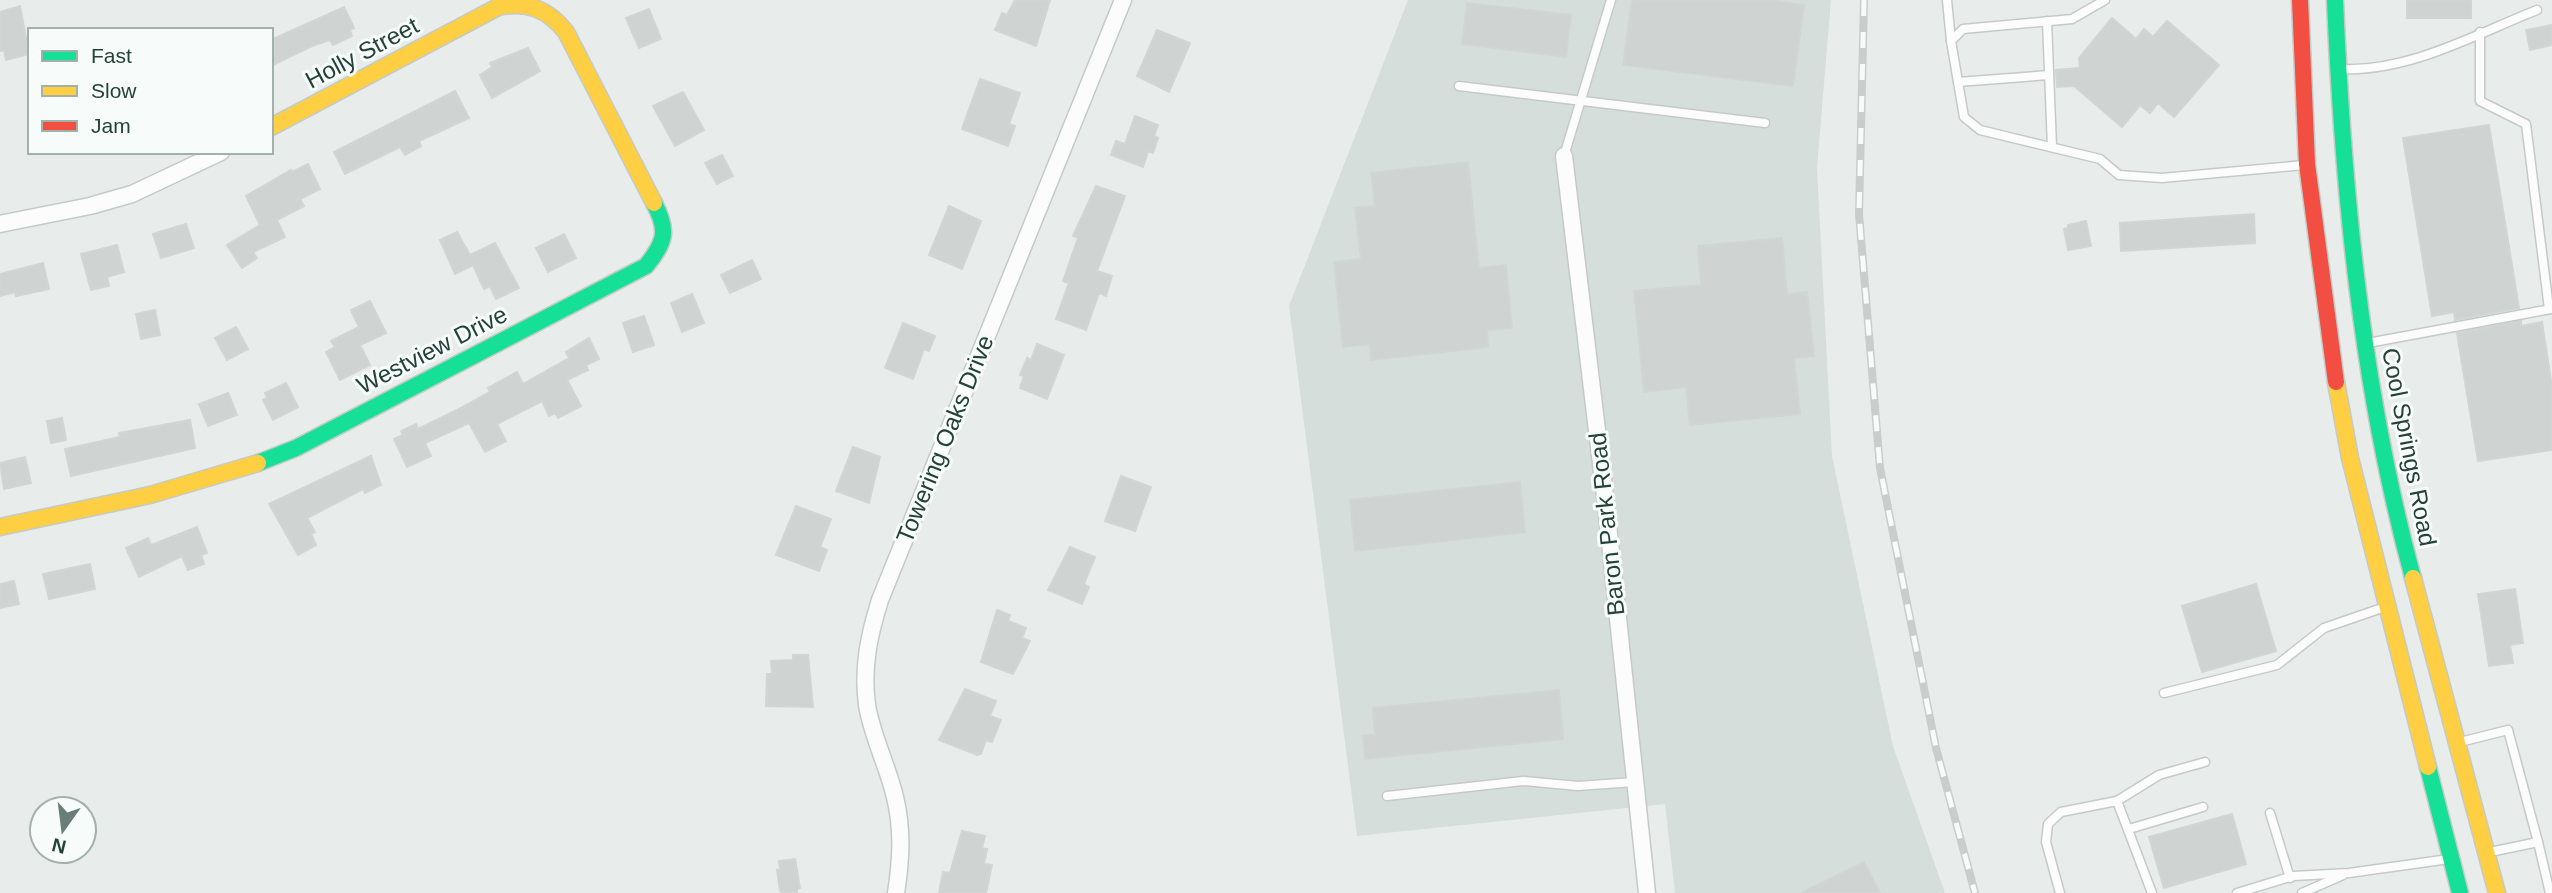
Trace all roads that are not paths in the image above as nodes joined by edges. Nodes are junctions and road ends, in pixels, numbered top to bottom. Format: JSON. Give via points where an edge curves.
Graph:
{"nodes":[{"id":1,"x":1123,"y":0,"type":"edge"},
{"id":2,"x":1611,"y":0,"type":"edge"},
{"id":3,"x":1947,"y":0,"type":"edge"},
{"id":4,"x":2300,"y":0,"type":"edge"},
{"id":5,"x":2335,"y":0,"type":"edge"},
{"id":6,"x":2103,"y":1,"type":"edge"},
{"id":7,"x":2537,"y":10,"type":"dead end"},
{"id":8,"x":2047,"y":21,"type":"junction"},
{"id":9,"x":2480,"y":32,"type":"junction"},
{"id":10,"x":1951,"y":41,"type":"junction"},
{"id":11,"x":575,"y":50,"type":"joint"},
{"id":12,"x":2336,"y":69,"type":"junction"},
{"id":13,"x":2049,"y":75,"type":"junction"},
{"id":14,"x":1958,"y":82,"type":"junction"},
{"id":15,"x":1459,"y":86,"type":"dead end"},
{"id":16,"x":1582,"y":98,"type":"junction"},
{"id":17,"x":1765,"y":123,"type":"dead end"},
{"id":18,"x":273,"y":126,"type":"edge"},
{"id":19,"x":2052,"y":148,"type":"junction"},
{"id":20,"x":217,"y":154,"type":"edge"},
{"id":21,"x":1564,"y":156,"type":"joint"},
{"id":22,"x":2307,"y":164,"type":"junction"},
{"id":23,"x":0,"y":224,"type":"edge"},
{"id":24,"x":2550,"y":309,"type":"edge"},
{"id":25,"x":2365,"y":343,"type":"junction"},
{"id":26,"x":2330,"y":350,"type":"junction"},
{"id":27,"x":0,"y":527,"type":"edge"},
{"id":28,"x":2388,"y":606,"type":"junction"},
{"id":29,"x":2164,"y":693,"type":"dead end"},
{"id":30,"x":2458,"y":743,"type":"junction"},
{"id":31,"x":2205,"y":762,"type":"dead end"},
{"id":32,"x":1634,"y":782,"type":"junction"},
{"id":33,"x":1387,"y":796,"type":"dead end"},
{"id":34,"x":2117,"y":801,"type":"junction"},
{"id":35,"x":2203,"y":807,"type":"dead end"},
{"id":36,"x":2270,"y":813,"type":"dead end"},
{"id":37,"x":2129,"y":829,"type":"junction"},
{"id":38,"x":2538,"y":842,"type":"junction"},
{"id":39,"x":2470,"y":856,"type":"junction"},
{"id":40,"x":2349,"y":873,"type":"junction"},
{"id":41,"x":2290,"y":878,"type":"junction"},
{"id":42,"x":896,"y":893,"type":"edge"},
{"id":43,"x":1647,"y":893,"type":"edge"},
{"id":44,"x":2060,"y":893,"type":"edge"},
{"id":45,"x":2152,"y":893,"type":"edge"},
{"id":46,"x":2237,"y":893,"type":"edge"},
{"id":47,"x":2302,"y":893,"type":"edge"},
{"id":48,"x":2460,"y":893,"type":"edge"},
{"id":49,"x":2497,"y":893,"type":"edge"},
{"id":50,"x":2550,"y":893,"type":"edge"}],
"edges":[{"from":1,"to":42,"type":"street","name":"Towering Oaks Drive","via":[[870,634],[865,664],[867,707],[896,798],[901,834]]},
{"from":2,"to":16,"type":"lane"},
{"from":3,"to":10,"type":"lane"},
{"from":4,"to":22,"type":"main road","name":"Cool Springs Road"},
{"from":5,"to":12,"type":"main road","name":"Cool Springs Road"},
{"from":6,"to":8,"type":"lane","via":[[2072,19]]},
{"from":7,"to":9,"type":"lane"},
{"from":8,"to":10,"type":"lane","via":[[1963,29]]},
{"from":8,"to":13,"type":"lane"},
{"from":9,"to":12,"type":"lane","via":[[2386,65]]},
{"from":9,"to":24,"type":"lane","via":[[2480,101],[2526,124]]},
{"from":10,"to":14,"type":"lane"},
{"from":11,"to":18,"type":"main road","name":"Holly Street","via":[[548,12],[522,3],[498,7]]},
{"from":11,"to":27,"type":"main road","name":"Westview Drive","via":[[663,220],[662,246],[646,266],[246,470],[194,486]]},
{"from":12,"to":25,"type":"main road","name":"Cool Springs Road"},
{"from":13,"to":14,"type":"lane"},
{"from":13,"to":19,"type":"lane"},
{"from":14,"to":19,"type":"lane","via":[[1964,117],[1980,130]]},
{"from":15,"to":16,"type":"lane"},
{"from":16,"to":17,"type":"lane"},
{"from":16,"to":21,"type":"lane"},
{"from":19,"to":22,"type":"lane","via":[[2100,159],[2119,175],[2162,178]]},
{"from":20,"to":23,"type":"street","via":[[132,194]]},
{"from":21,"to":32,"type":"street","name":"Baron Park Road"},
{"from":22,"to":26,"type":"main road","name":"Cool Springs Road"},
{"from":24,"to":25,"type":"lane"},
{"from":25,"to":26,"type":"main road"},
{"from":25,"to":30,"type":"main road","name":"Cool Springs Road","via":[[2405,549]]},
{"from":26,"to":28,"type":"main road","name":"Cool Springs Road","via":[[2350,458]]},
{"from":28,"to":29,"type":"lane","via":[[2324,628],[2277,665]]},
{"from":28,"to":39,"type":"main road","name":"Cool Springs Road"},
{"from":30,"to":38,"type":"lane","via":[[2508,730]]},
{"from":30,"to":39,"type":"main road","name":"Cool Springs Road"},
{"from":31,"to":34,"type":"lane","via":[[2159,775]]},
{"from":32,"to":33,"type":"lane","via":[[1577,786],[1523,781]]},
{"from":32,"to":43,"type":"street","name":"Baron Park Road"},
{"from":34,"to":37,"type":"lane"},
{"from":34,"to":44,"type":"lane","via":[[2061,812],[2048,824],[2046,842]]},
{"from":35,"to":37,"type":"lane"},
{"from":36,"to":41,"type":"lane"},
{"from":37,"to":45,"type":"lane"},
{"from":38,"to":39,"type":"lane"},
{"from":38,"to":50,"type":"lane"},
{"from":39,"to":40,"type":"lane"},
{"from":39,"to":48,"type":"main road","name":"Cool Springs Road"},
{"from":39,"to":49,"type":"main road","name":"Cool Springs Road"},
{"from":40,"to":41,"type":"lane"},
{"from":40,"to":47,"type":"lane"},
{"from":41,"to":46,"type":"lane"}]}
